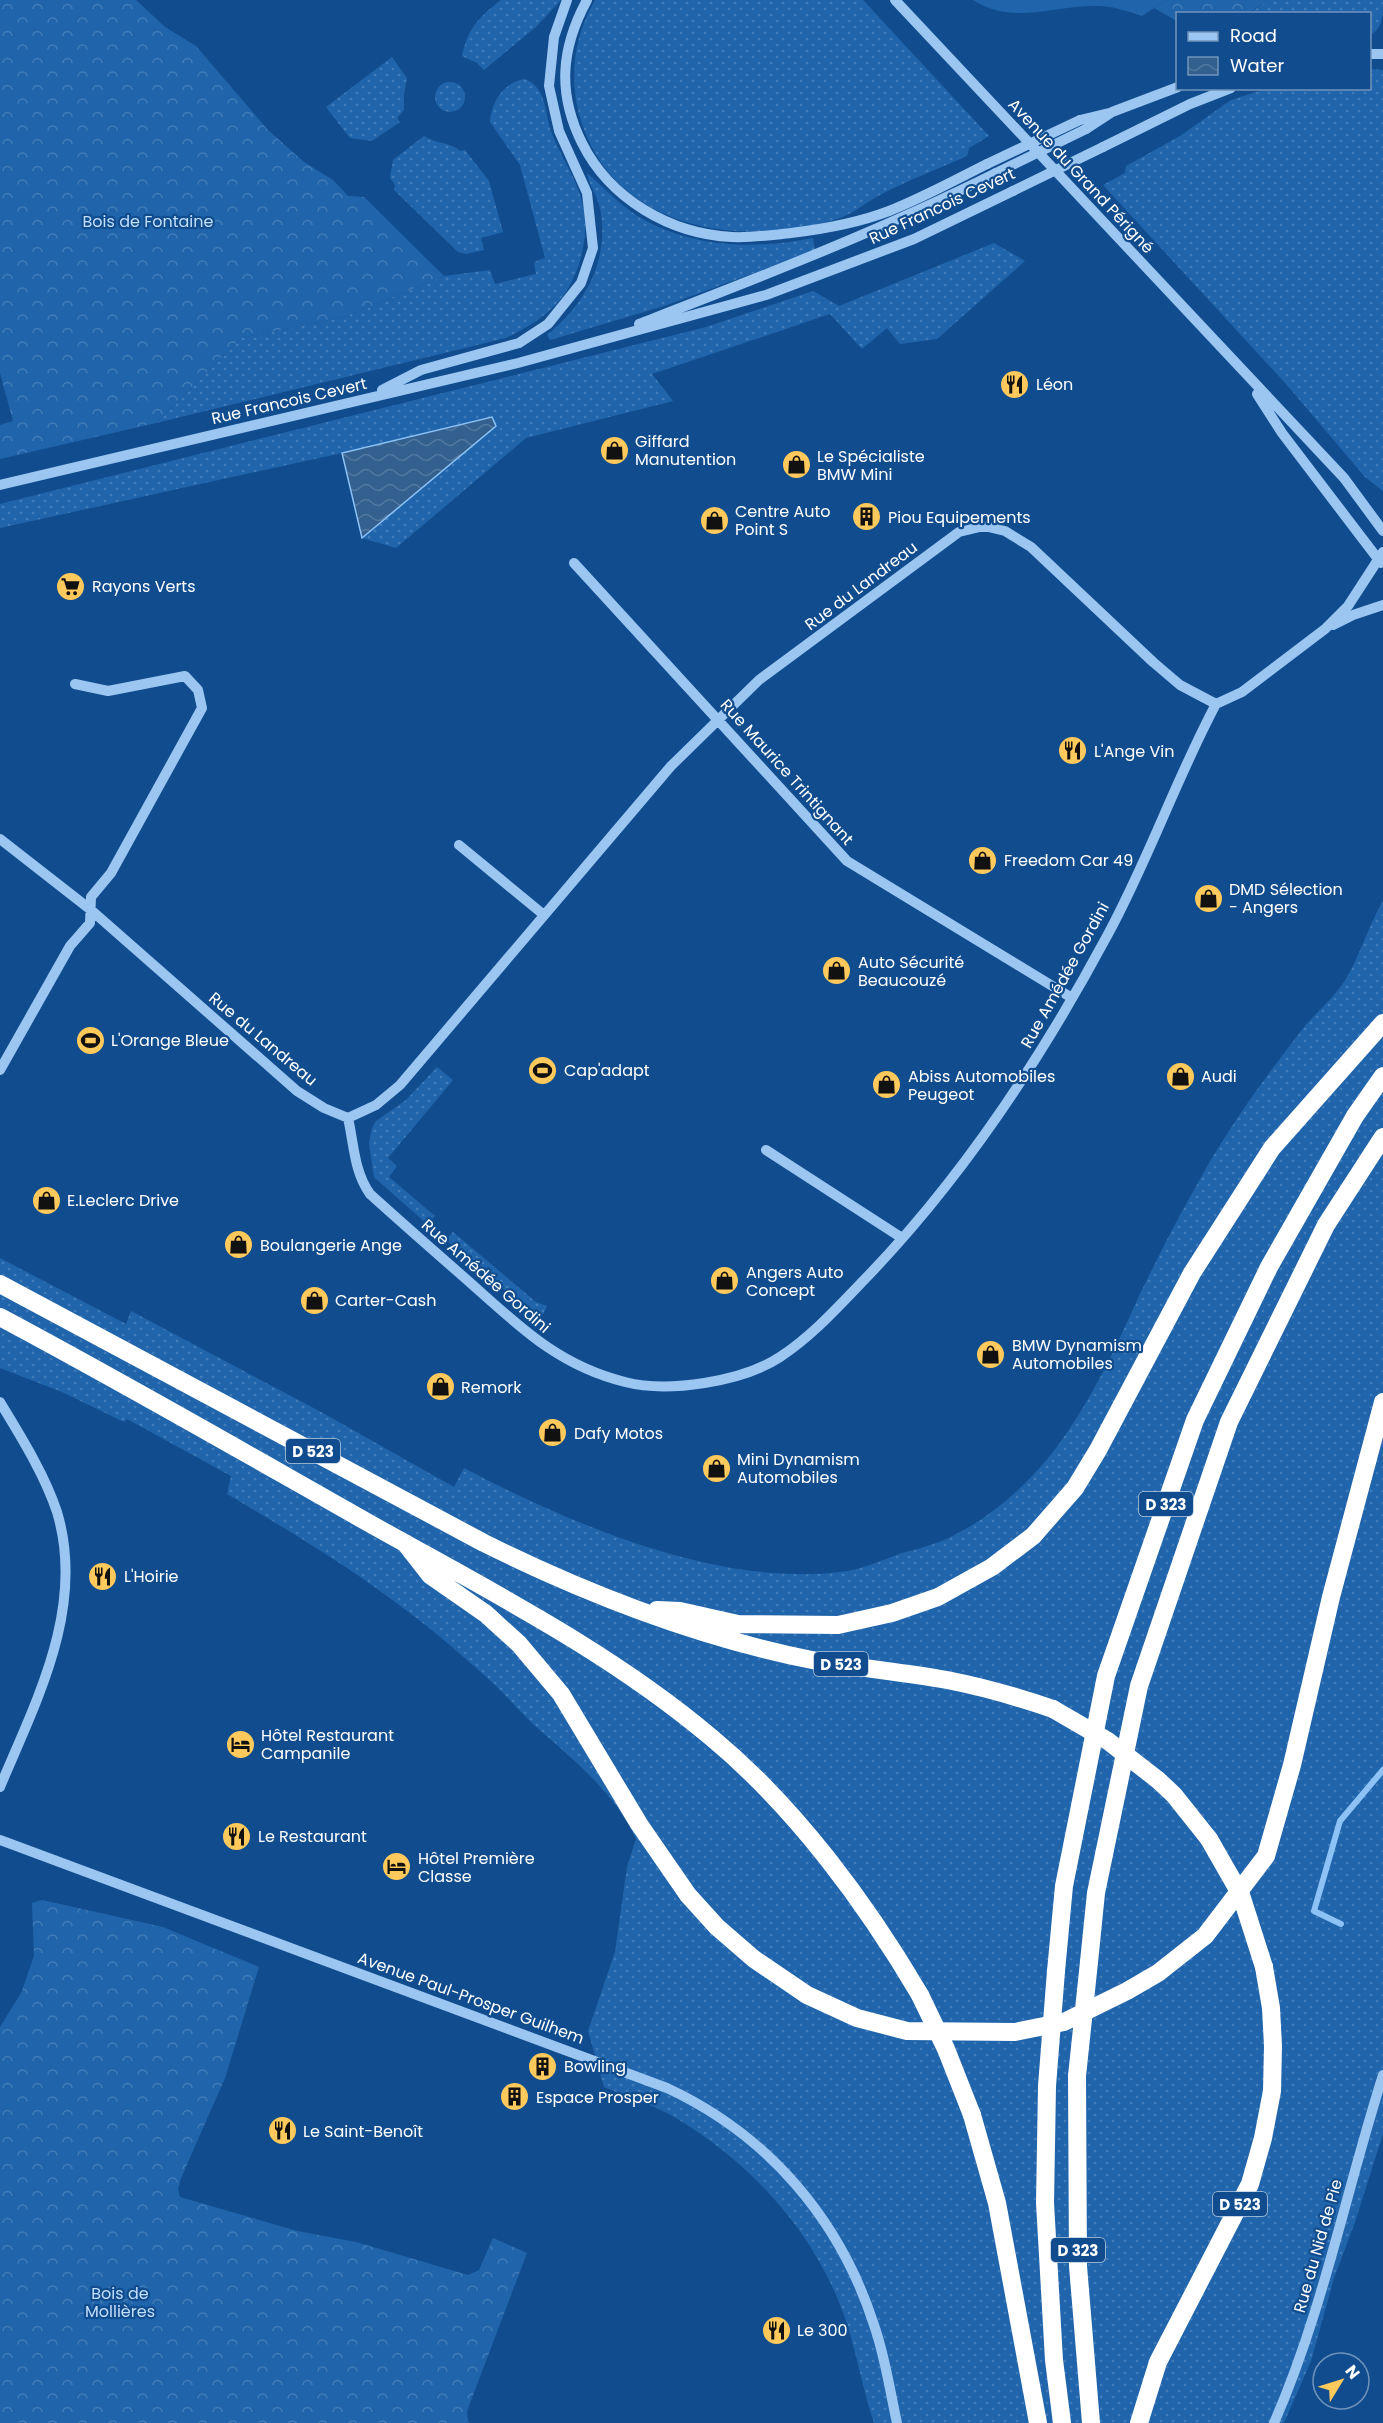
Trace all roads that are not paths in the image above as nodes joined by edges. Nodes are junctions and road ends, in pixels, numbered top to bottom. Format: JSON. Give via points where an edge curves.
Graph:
{"nodes":[{"id":1,"x":567,"y":0,"type":"edge"},
{"id":2,"x":587,"y":0,"type":"edge"},
{"id":3,"x":895,"y":0,"type":"edge"},
{"id":4,"x":1176,"y":88,"type":"edge"},
{"id":5,"x":1226,"y":90,"type":"edge"},
{"id":6,"x":1083,"y":124,"type":"junction"},
{"id":7,"x":585,"y":344,"type":"junction"},
{"id":8,"x":1245,"y":373,"type":"junction"},
{"id":9,"x":366,"y":398,"type":"junction"},
{"id":10,"x":0,"y":485,"type":"edge"},
{"id":11,"x":1383,"y":531,"type":"edge"},
{"id":12,"x":1381,"y":559,"type":"edge"},
{"id":13,"x":574,"y":564,"type":"dead end"},
{"id":14,"x":1383,"y":605,"type":"edge"},
{"id":15,"x":1325,"y":629,"type":"junction"},
{"id":16,"x":75,"y":684,"type":"dead end"},
{"id":17,"x":1216,"y":704,"type":"junction"},
{"id":18,"x":717,"y":719,"type":"junction"},
{"id":19,"x":0,"y":839,"type":"edge"},
{"id":20,"x":459,"y":845,"type":"dead end"},
{"id":21,"x":91,"y":910,"type":"junction"},
{"id":22,"x":544,"y":915,"type":"junction"},
{"id":23,"x":1072,"y":998,"type":"junction"},
{"id":24,"x":1383,"y":1023,"type":"edge"},
{"id":25,"x":0,"y":1070,"type":"edge"},
{"id":26,"x":1383,"y":1076,"type":"edge"},
{"id":27,"x":348,"y":1118,"type":"junction"},
{"id":28,"x":1383,"y":1137,"type":"edge"},
{"id":29,"x":766,"y":1150,"type":"dead end"},
{"id":30,"x":902,"y":1238,"type":"junction"},
{"id":31,"x":0,"y":1284,"type":"edge"},
{"id":32,"x":0,"y":1317,"type":"edge"},
{"id":33,"x":0,"y":1402,"type":"edge"},
{"id":34,"x":1383,"y":1402,"type":"edge"},
{"id":35,"x":405,"y":1543,"type":"junction"},
{"id":36,"x":632,"y":1608,"type":"junction"},
{"id":37,"x":0,"y":1787,"type":"edge"},
{"id":38,"x":0,"y":1840,"type":"edge"},
{"id":39,"x":1383,"y":2075,"type":"edge"},
{"id":40,"x":897,"y":2423,"type":"edge"},
{"id":41,"x":1038,"y":2423,"type":"edge"},
{"id":42,"x":1062,"y":2423,"type":"edge"},
{"id":43,"x":1091,"y":2423,"type":"edge"},
{"id":44,"x":1139,"y":2423,"type":"edge"},
{"id":45,"x":1274,"y":2423,"type":"edge"}],
"edges":[{"from":1,"to":9,"type":"street","via":[[554,37],[549,86],[559,132],[587,193],[593,248],[581,283],[548,324],[519,343],[421,370]]},
{"from":2,"to":6,"type":"street","bridge":true,"via":[[566,52],[565,86],[571,122],[608,182],[629,200],[673,225],[703,234],[733,238],[811,231],[855,222],[889,212],[987,164]]},
{"from":3,"to":8,"type":"street","name":"Avenue du Grand Périgné"},
{"from":4,"to":6,"type":"street"},
{"from":5,"to":7,"type":"street","name":"Rue Francois Cevert","bridge":true,"via":[[915,239],[766,296]]},
{"from":6,"to":7,"type":"street","name":"Rue Francois Cevert","bridge":true,"via":[[925,208]]},
{"from":7,"to":9,"type":"street","name":"Rue Francois Cevert"},
{"from":8,"to":11,"type":"street","name":"Avenue du Grand Périgné","via":[[1344,478]]},
{"from":8,"to":12,"type":"street","name":"Avenue du Grand Périgné","via":[[1282,433]]},
{"from":9,"to":10,"type":"street","name":"Rue Francois Cevert"},
{"from":12,"to":15,"type":"street","via":[[1348,606]]},
{"from":13,"to":18,"type":"street","name":"Rue Maurice Trintignant"},
{"from":14,"to":15,"type":"street"},
{"from":15,"to":17,"type":"street","via":[[1242,692]]},
{"from":16,"to":21,"type":"street","via":[[108,692],[185,676],[198,690],[202,708],[111,873],[91,897]]},
{"from":17,"to":18,"type":"street","name":"Rue du Landreau","via":[[1180,685],[1031,547],[1005,531],[984,526],[959,532],[759,680]]},
{"from":17,"to":23,"type":"street","name":"Rue Amédée Gordini","via":[[1112,926]]},
{"from":18,"to":22,"type":"street","name":"Rue du Landreau","via":[[677,759]]},
{"from":18,"to":23,"type":"street","name":"Rue Maurice Trintignant","via":[[847,861]]},
{"from":19,"to":21,"type":"street","name":"Rue du Landreau"},
{"from":20,"to":22,"type":"street"},
{"from":21,"to":25,"type":"street","via":[[90,924],[70,946]]},
{"from":21,"to":27,"type":"street","name":"Rue du Landreau","via":[[297,1091]]},
{"from":22,"to":27,"type":"street","name":"Rue du Landreau","via":[[400,1085],[376,1105]]},
{"from":23,"to":30,"type":"street","name":"Rue Amédée Gordini","via":[[1016,1091]]},
{"from":24,"to":36,"type":"highway","via":[[1272,1148],[1192,1273],[1075,1488],[1033,1536],[992,1567],[938,1597],[892,1613],[838,1625],[738,1624],[680,1611]]},
{"from":26,"to":42,"type":"highway","number":"D 323","bridge":true,"via":[[1355,1116],[1269,1267],[1195,1420],[1106,1676],[1064,1886],[1047,2086],[1045,2203],[1054,2360]]},
{"from":27,"to":30,"type":"street","name":"Rue Amédée Gordini","via":[[357,1167],[370,1194],[534,1340],[578,1365],[627,1383],[679,1387],[729,1378],[777,1359],[818,1328]]},
{"from":28,"to":43,"type":"highway","number":"D 323","bridge":true,"via":[[1326,1226],[1229,1422],[1139,1686],[1096,1893],[1077,2076],[1078,2265]]},
{"from":29,"to":30,"type":"street"},
{"from":31,"to":36,"type":"highway","number":"D 523","via":[[484,1543],[549,1575]]},
{"from":32,"to":35,"type":"highway","number":"D 523"},
{"from":33,"to":37,"type":"street","via":[[52,1500],[65,1564],[64,1604],[54,1652]]},
{"from":34,"to":35,"type":"highway","via":[[1266,1856],[1205,1936],[1158,1973],[1064,2022],[1015,2032],[907,2031],[857,2018],[807,1995],[754,1959],[688,1895],[639,1824],[561,1694],[519,1644],[486,1614],[429,1575]]},
{"from":35,"to":41,"type":"highway","number":"D 523","bridge":true,"via":[[555,1628],[713,1738],[823,1853],[890,1944],[946,2049],[972,2115],[998,2203]]},
{"from":36,"to":44,"type":"highway","number":"D 523","bridge":true,"via":[[717,1638],[813,1660],[957,1683],[1053,1709],[1108,1741],[1158,1780],[1209,1839],[1241,1895],[1264,1967],[1271,2008],[1272,2091],[1250,2184],[1158,2362]]},
{"from":38,"to":40,"type":"street","name":"Avenue Paul-Prosper Guilhem","via":[[667,2088],[727,2121],[786,2172],[837,2240],[875,2327]]},
{"from":39,"to":45,"type":"street","name":"Rue du Nid de Pie","via":[[1311,2326]]}]}
